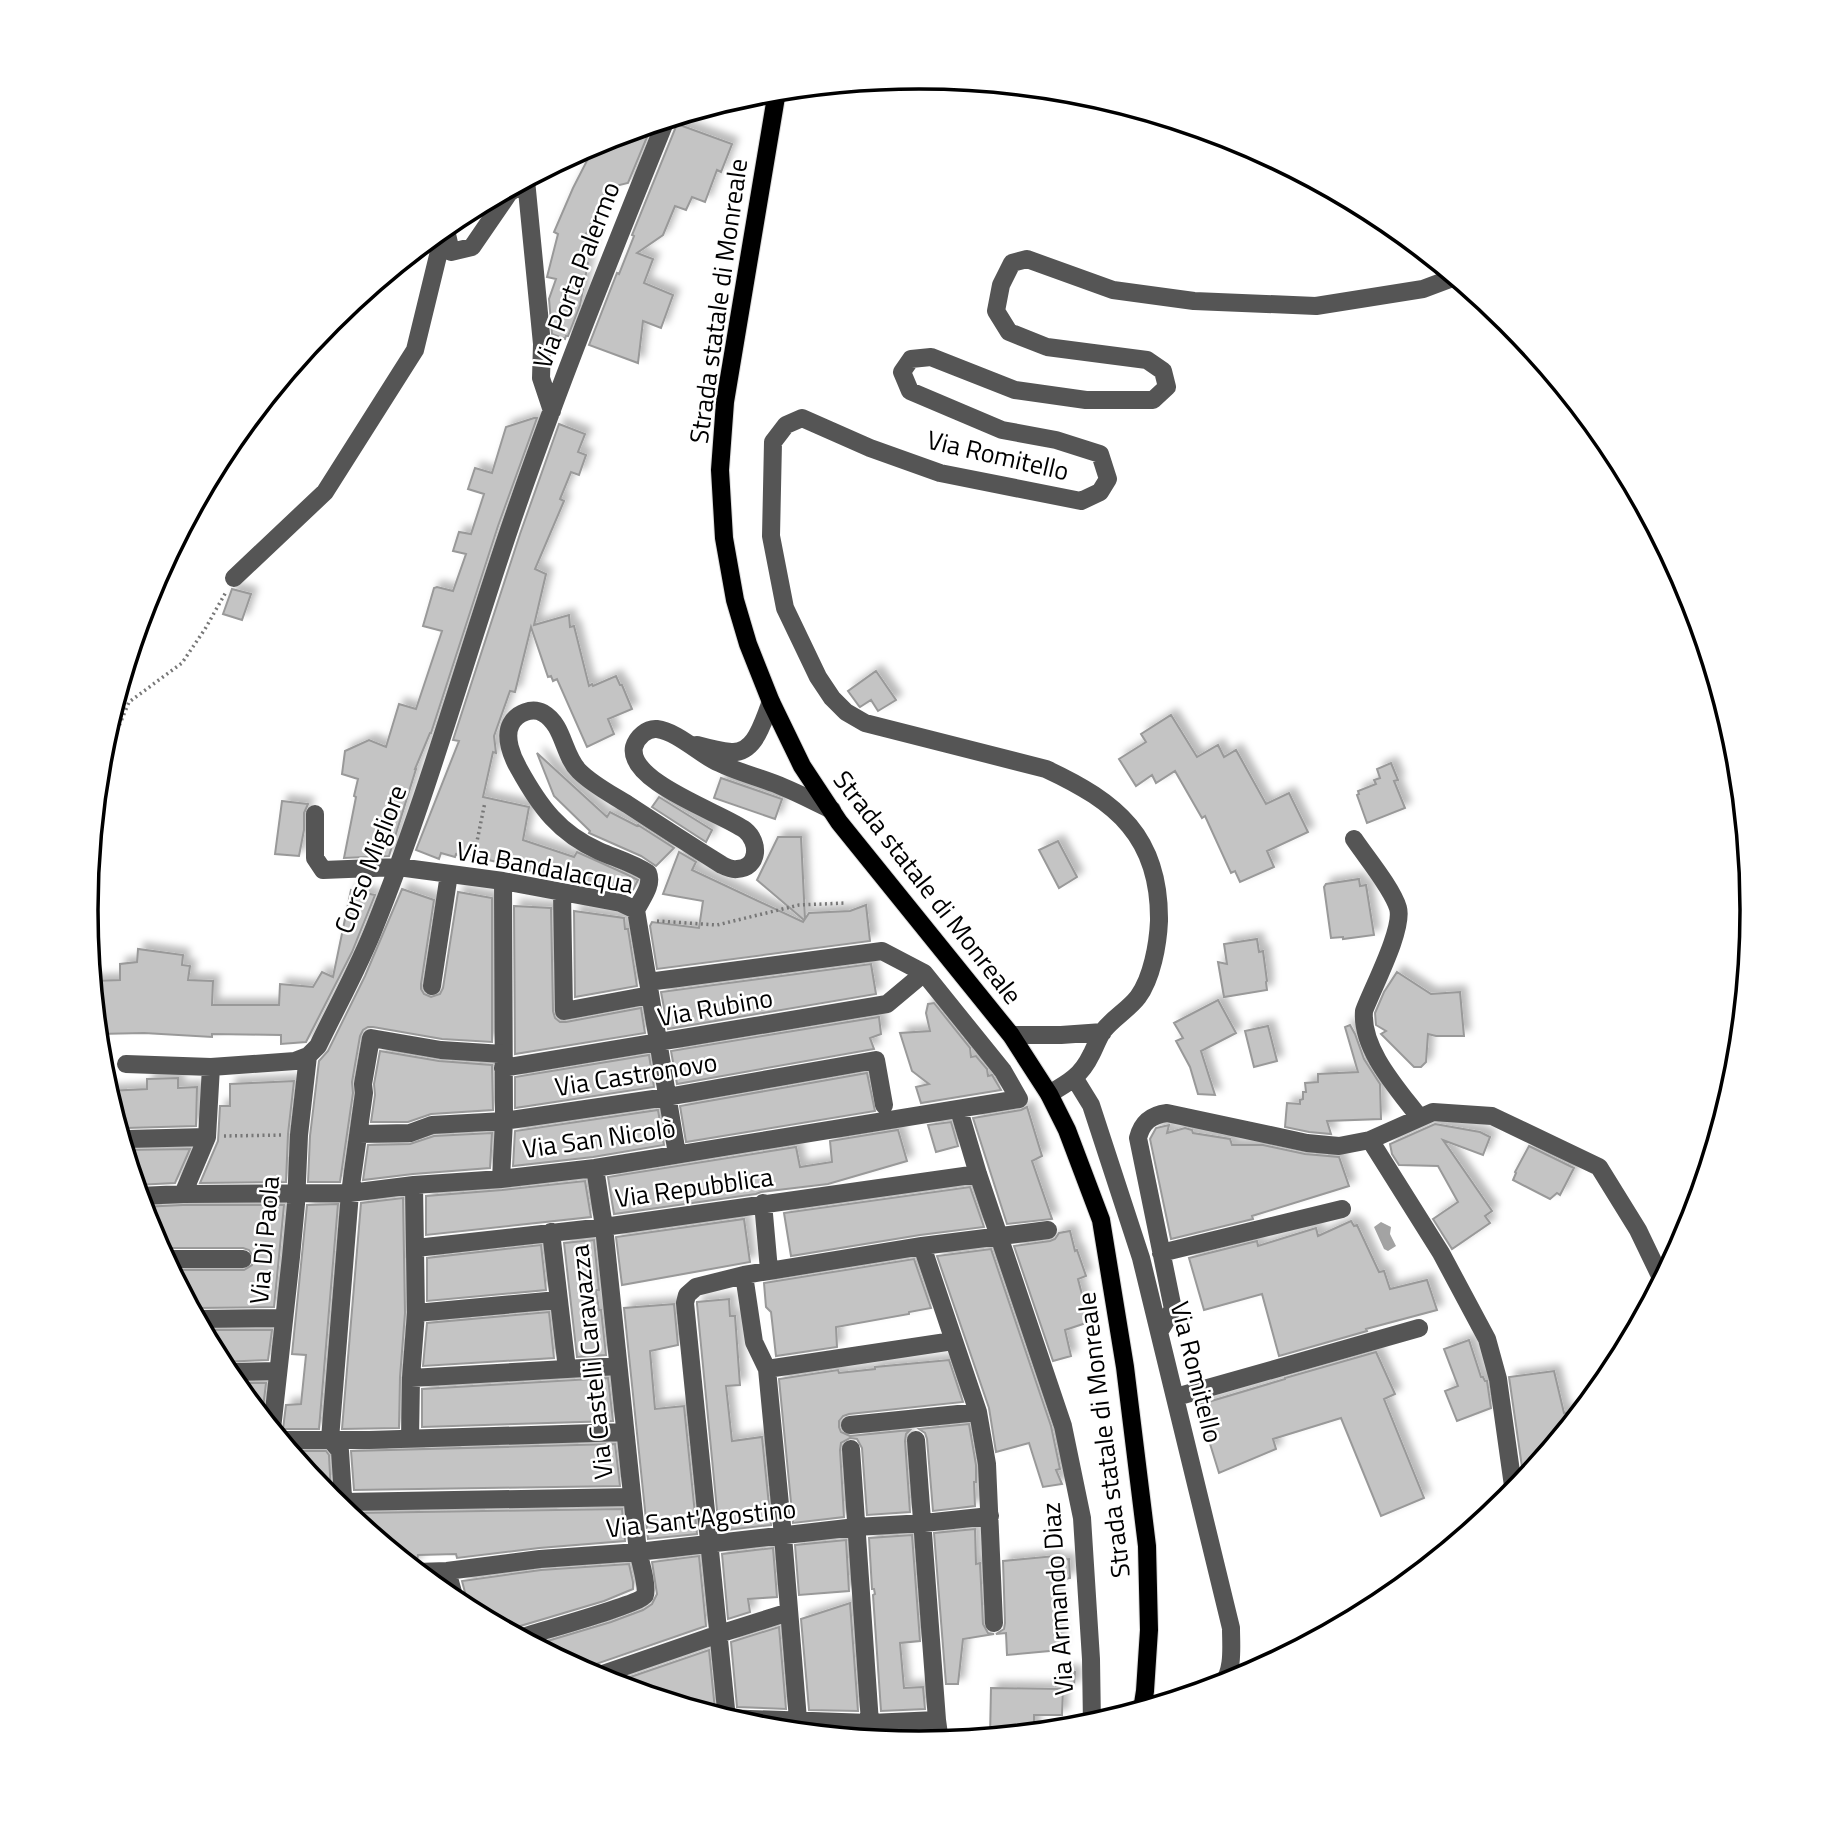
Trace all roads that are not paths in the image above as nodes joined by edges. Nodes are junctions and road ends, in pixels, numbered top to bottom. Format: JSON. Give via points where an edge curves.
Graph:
{"nodes":[{"id":1,"x":775,"y":102,"type":"edge"},
{"id":2,"x":662,"y":131,"type":"edge"},
{"id":3,"x":526,"y":190,"type":"edge"},
{"id":4,"x":502,"y":203,"type":"edge"},
{"id":5,"x":448,"y":239,"type":"edge"},
{"id":6,"x":441,"y":244,"type":"edge"},
{"id":7,"x":1445,"y":281,"type":"edge"},
{"id":8,"x":552,"y":411,"type":"junction"},
{"id":9,"x":234,"y":578,"type":"road end"},
{"id":10,"x":771,"y":702,"type":"junction"},
{"id":11,"x":687,"y":744,"type":"junction"},
{"id":12,"x":831,"y":810,"type":"junction"},
{"id":13,"x":315,"y":814,"type":"dead end"},
{"id":14,"x":1354,"y":839,"type":"dead end"},
{"id":15,"x":398,"y":867,"type":"junction"},
{"id":16,"x":449,"y":874,"type":"junction"},
{"id":17,"x":503,"y":881,"type":"junction"},
{"id":18,"x":562,"y":892,"type":"junction"},
{"id":19,"x":636,"y":909,"type":"junction"},
{"id":20,"x":924,"y":973,"type":"junction"},
{"id":21,"x":432,"y":986,"type":"dead end"},
{"id":22,"x":649,"y":989,"type":"junction"},
{"id":23,"x":1103,"y":1032,"type":"junction"},
{"id":24,"x":1011,"y":1035,"type":"junction"},
{"id":25,"x":658,"y":1043,"type":"junction"},
{"id":26,"x":308,"y":1056,"type":"junction"},
{"id":27,"x":503,"y":1061,"type":"junction"},
{"id":28,"x":126,"y":1064,"type":"dead end"},
{"id":29,"x":211,"y":1066,"type":"junction"},
{"id":30,"x":1075,"y":1079,"type":"junction"},
{"id":31,"x":1049,"y":1094,"type":"junction"},
{"id":32,"x":667,"y":1097,"type":"junction"},
{"id":33,"x":884,"y":1105,"type":"dead end"},
{"id":34,"x":959,"y":1110,"type":"junction"},
{"id":35,"x":1419,"y":1117,"type":"junction"},
{"id":36,"x":504,"y":1121,"type":"junction"},
{"id":37,"x":359,"y":1134,"type":"junction"},
{"id":38,"x":207,"y":1137,"type":"junction"},
{"id":39,"x":131,"y":1139,"type":"edge"},
{"id":40,"x":1370,"y":1140,"type":"junction"},
{"id":41,"x":677,"y":1154,"type":"junction"},
{"id":42,"x":595,"y":1168,"type":"junction"},
{"id":43,"x":978,"y":1174,"type":"junction"},
{"id":44,"x":501,"y":1179,"type":"junction"},
{"id":45,"x":414,"y":1185,"type":"junction"},
{"id":46,"x":295,"y":1193,"type":"junction"},
{"id":47,"x":350,"y":1193,"type":"junction"},
{"id":48,"x":183,"y":1194,"type":"junction"},
{"id":49,"x":149,"y":1196,"type":"edge"},
{"id":50,"x":763,"y":1203,"type":"junction"},
{"id":51,"x":1342,"y":1209,"type":"dead end"},
{"id":52,"x":604,"y":1227,"type":"junction"},
{"id":53,"x":1048,"y":1230,"type":"dead end"},
{"id":54,"x":551,"y":1232,"type":"junction"},
{"id":55,"x":1000,"y":1236,"type":"junction"},
{"id":56,"x":922,"y":1246,"type":"junction"},
{"id":57,"x":416,"y":1248,"type":"junction"},
{"id":58,"x":1161,"y":1253,"type":"junction"},
{"id":59,"x":175,"y":1259,"type":"edge"},
{"id":60,"x":243,"y":1259,"type":"dead end"},
{"id":61,"x":769,"y":1270,"type":"junction"},
{"id":62,"x":1658,"y":1271,"type":"edge"},
{"id":63,"x":744,"y":1275,"type":"junction"},
{"id":64,"x":558,"y":1300,"type":"junction"},
{"id":65,"x":416,"y":1313,"type":"junction"},
{"id":66,"x":283,"y":1318,"type":"junction"},
{"id":67,"x":207,"y":1319,"type":"edge"},
{"id":68,"x":1419,"y":1328,"type":"dead end"},
{"id":69,"x":1159,"y":1332,"type":"junction"},
{"id":70,"x":953,"y":1341,"type":"junction"},
{"id":71,"x":618,"y":1366,"type":"junction"},
{"id":72,"x":567,"y":1369,"type":"junction"},
{"id":73,"x":767,"y":1369,"type":"junction"},
{"id":74,"x":278,"y":1371,"type":"junction"},
{"id":75,"x":240,"y":1372,"type":"edge"},
{"id":76,"x":411,"y":1378,"type":"junction"},
{"id":77,"x":1176,"y":1397,"type":"junction"},
{"id":78,"x":978,"y":1412,"type":"junction"},
{"id":79,"x":273,"y":1417,"type":"edge"},
{"id":80,"x":850,"y":1425,"type":"dead end"},
{"id":81,"x":625,"y":1432,"type":"junction"},
{"id":82,"x":330,"y":1439,"type":"junction"},
{"id":83,"x":410,"y":1439,"type":"junction"},
{"id":84,"x":292,"y":1440,"type":"edge"},
{"id":85,"x":916,"y":1440,"type":"dead end"},
{"id":86,"x":851,"y":1449,"type":"dead end"},
{"id":87,"x":1512,"y":1478,"type":"edge"},
{"id":88,"x":342,"y":1495,"type":"edge"},
{"id":89,"x":632,"y":1497,"type":"junction"},
{"id":90,"x":355,"y":1507,"type":"edge"},
{"id":91,"x":990,"y":1516,"type":"junction"},
{"id":92,"x":924,"y":1524,"type":"junction"},
{"id":93,"x":856,"y":1527,"type":"junction"},
{"id":94,"x":783,"y":1536,"type":"junction"},
{"id":95,"x":710,"y":1544,"type":"junction"},
{"id":96,"x":638,"y":1552,"type":"junction"},
{"id":97,"x":432,"y":1571,"type":"edge"},
{"id":98,"x":447,"y":1571,"type":"junction"},
{"id":99,"x":451,"y":1584,"type":"edge"},
{"id":100,"x":789,"y":1612,"type":"junction"},
{"id":101,"x":993,"y":1623,"type":"dead end"},
{"id":102,"x":532,"y":1634,"type":"edge"},
{"id":103,"x":719,"y":1634,"type":"junction"},
{"id":104,"x":611,"y":1671,"type":"edge"},
{"id":105,"x":1228,"y":1671,"type":"edge"},
{"id":106,"x":1144,"y":1700,"type":"edge"},
{"id":107,"x":724,"y":1708,"type":"edge"},
{"id":108,"x":1091,"y":1713,"type":"edge"},
{"id":109,"x":937,"y":1720,"type":"junction"},
{"id":110,"x":799,"y":1723,"type":"edge"},
{"id":111,"x":870,"y":1723,"type":"junction"},
{"id":112,"x":820,"y":1726,"type":"edge"},
{"id":113,"x":939,"y":1731,"type":"edge"}],
"edges":[{"from":1,"to":10,"type":"main road","name":"Strada statale di Monreale","via":[[725,402],[720,470],[724,538],[735,600]]},
{"from":2,"to":8,"type":"street","name":"Via Porta Palermo"},
{"from":3,"to":8,"type":"street","via":[[542,344],[541,378]]},
{"from":4,"to":5,"type":"street","via":[[472,247],[451,252]]},
{"from":6,"to":9,"type":"street","via":[[415,350],[325,492]]},
{"from":7,"to":23,"type":"street","name":"Via Romitello","via":[[1423,289],[1317,306],[1194,300],[1113,290],[1027,259],[1012,263],[996,311],[1009,332],[1047,347],[1147,360],[1163,371],[1167,387],[1153,400],[1086,400],[1015,390],[931,357],[911,359],[902,372],[910,391],[1002,430],[1100,454],[1108,479],[1100,492],[1080,500],[940,473],[802,418],[786,425],[773,442],[771,536],[785,608],[832,698],[865,723],[1046,769],[1113,808],[1139,838],[1156,883],[1158,936],[1152,966],[1138,997]]},
{"from":8,"to":15,"type":"street","name":"Corso Migliore"},
{"from":10,"to":11,"type":"street","via":[[756,737],[741,751]]},
{"from":10,"to":12,"type":"main road","name":"Strada statale di Monreale","via":[[802,766]]},
{"from":11,"to":12,"type":"street","via":[[715,761]]},
{"from":11,"to":19,"type":"street","via":[[656,728],[646,731],[637,739],[636,761],[677,795],[747,832],[756,851],[747,867],[735,870],[722,865],[589,780],[570,760],[558,730],[543,713],[525,712],[509,728],[514,761],[556,824],[573,838],[648,873],[649,884]]},
{"from":12,"to":24,"type":"main road","name":"Strada statale di Monreale"},
{"from":13,"to":15,"type":"street","name":"Via Bandalacqua","via":[[315,858],[323,870]]},
{"from":14,"to":35,"type":"street","via":[[1399,910],[1398,930],[1363,1023],[1368,1043]]},
{"from":15,"to":16,"type":"street","name":"Via Bandalacqua"},
{"from":15,"to":26,"type":"street","name":"Corso Migliore","via":[[369,941],[318,1046]]},
{"from":16,"to":17,"type":"street","name":"Via Bandalacqua"},
{"from":16,"to":21,"type":"street"},
{"from":17,"to":18,"type":"street","name":"Via Bandalacqua"},
{"from":17,"to":27,"type":"street"},
{"from":18,"to":19,"type":"street","name":"Via Bandalacqua"},
{"from":18,"to":22,"type":"street","via":[[564,1011]]},
{"from":19,"to":22,"type":"street"},
{"from":20,"to":22,"type":"street","via":[[882,951]]},
{"from":20,"to":25,"type":"street","name":"Via Rubino","via":[[887,1004]]},
{"from":20,"to":34,"type":"street","name":"Via San Nicolò","via":[[1003,1071],[1019,1100]]},
{"from":22,"to":25,"type":"street"},
{"from":23,"to":24,"type":"street"},
{"from":23,"to":30,"type":"street"},
{"from":24,"to":31,"type":"main road","name":"Strada statale di Monreale"},
{"from":25,"to":27,"type":"street","name":"Via Rubino"},
{"from":25,"to":32,"type":"street"},
{"from":26,"to":29,"type":"street","via":[[295,1061]]},
{"from":26,"to":46,"type":"street","name":"Via Di Paola"},
{"from":27,"to":36,"type":"street"},
{"from":27,"to":37,"type":"street","name":"Via Rubino","via":[[371,1038]]},
{"from":28,"to":29,"type":"street"},
{"from":29,"to":38,"type":"street"},
{"from":30,"to":31,"type":"street"},
{"from":30,"to":69,"type":"street","name":"Via Romitello","via":[[1091,1105],[1142,1258]]},
{"from":31,"to":106,"type":"main road","name":"Strada statale di Monreale","via":[[1101,1220],[1125,1367],[1147,1546],[1149,1630]]},
{"from":32,"to":33,"type":"street","name":"Via Castronovo","via":[[876,1060]]},
{"from":32,"to":36,"type":"street","name":"Via Castronovo"},
{"from":32,"to":41,"type":"street"},
{"from":34,"to":41,"type":"street","name":"Via San Nicolò"},
{"from":34,"to":43,"type":"street","name":"Via Armando Diaz"},
{"from":35,"to":40,"type":"street"},
{"from":35,"to":62,"type":"street","via":[[1433,1112],[1492,1116],[1599,1167]]},
{"from":36,"to":37,"type":"street","name":"Via Castronovo","via":[[432,1125],[410,1133]]},
{"from":36,"to":44,"type":"street"},
{"from":37,"to":47,"type":"street"},
{"from":38,"to":39,"type":"street"},
{"from":38,"to":48,"type":"street"},
{"from":40,"to":58,"type":"street","via":[[1339,1146],[1307,1143],[1167,1113],[1151,1117],[1138,1138]]},
{"from":40,"to":87,"type":"street","via":[[1441,1253],[1487,1339],[1498,1378]]},
{"from":41,"to":42,"type":"street","name":"Via San Nicolò"},
{"from":42,"to":44,"type":"street","name":"Via San Nicolò"},
{"from":42,"to":52,"type":"street","name":"Via Castelli Caravazza"},
{"from":43,"to":50,"type":"street","name":"Via Repubblica"},
{"from":43,"to":55,"type":"street","name":"Via Armando Diaz"},
{"from":44,"to":45,"type":"street","name":"Via San Nicolò"},
{"from":45,"to":47,"type":"street","name":"Via San Nicolò"},
{"from":45,"to":57,"type":"street"},
{"from":46,"to":47,"type":"street","name":"Via San Nicolò"},
{"from":46,"to":48,"type":"street","name":"Via San Nicolò"},
{"from":46,"to":66,"type":"street","name":"Via Di Paola"},
{"from":47,"to":82,"type":"street"},
{"from":48,"to":49,"type":"street"},
{"from":50,"to":52,"type":"street","name":"Via Repubblica"},
{"from":50,"to":61,"type":"street"},
{"from":51,"to":58,"type":"street"},
{"from":52,"to":54,"type":"street","name":"Via Repubblica"},
{"from":52,"to":71,"type":"street","name":"Via Castelli Caravazza"},
{"from":53,"to":55,"type":"street"},
{"from":54,"to":57,"type":"street","name":"Via Repubblica"},
{"from":54,"to":64,"type":"street"},
{"from":55,"to":56,"type":"street"},
{"from":55,"to":108,"type":"street","name":"Via Armando Diaz","via":[[1063,1426],[1082,1518]]},
{"from":56,"to":61,"type":"street"},
{"from":56,"to":70,"type":"street"},
{"from":57,"to":65,"type":"street"},
{"from":58,"to":69,"type":"street","via":[[1173,1309]]},
{"from":59,"to":60,"type":"street"},
{"from":61,"to":63,"type":"street"},
{"from":63,"to":73,"type":"street","via":[[754,1342]]},
{"from":63,"to":95,"type":"street","via":[[691,1290],[685,1303]]},
{"from":64,"to":65,"type":"street"},
{"from":64,"to":72,"type":"street"},
{"from":65,"to":76,"type":"street"},
{"from":66,"to":67,"type":"street"},
{"from":66,"to":74,"type":"street","name":"Via Di Paola"},
{"from":68,"to":77,"type":"street"},
{"from":69,"to":77,"type":"street","name":"Via Romitello"},
{"from":70,"to":73,"type":"street"},
{"from":70,"to":78,"type":"street"},
{"from":71,"to":72,"type":"street"},
{"from":71,"to":81,"type":"street","name":"Via Castelli Caravazza"},
{"from":72,"to":76,"type":"street"},
{"from":73,"to":94,"type":"street"},
{"from":74,"to":75,"type":"street"},
{"from":74,"to":79,"type":"street","name":"Via Di Paola"},
{"from":76,"to":83,"type":"street"},
{"from":77,"to":105,"type":"street","name":"Via Romitello","via":[[1231,1628]]},
{"from":78,"to":80,"type":"street"},
{"from":78,"to":91,"type":"street"},
{"from":81,"to":83,"type":"street"},
{"from":81,"to":89,"type":"street","name":"Via Castelli Caravazza"},
{"from":82,"to":83,"type":"street"},
{"from":82,"to":84,"type":"street"},
{"from":82,"to":88,"type":"street","via":[[340,1451]]},
{"from":85,"to":92,"type":"street"},
{"from":86,"to":93,"type":"street"},
{"from":89,"to":90,"type":"street"},
{"from":89,"to":96,"type":"street","name":"Via Castelli Caravazza"},
{"from":91,"to":92,"type":"street","name":"Via Sant'Agostino"},
{"from":91,"to":101,"type":"street"},
{"from":92,"to":93,"type":"street","name":"Via Sant'Agostino"},
{"from":92,"to":109,"type":"street"},
{"from":93,"to":94,"type":"street","name":"Via Sant'Agostino"},
{"from":93,"to":111,"type":"street"},
{"from":94,"to":95,"type":"street","name":"Via Sant'Agostino"},
{"from":94,"to":100,"type":"street"},
{"from":95,"to":96,"type":"street","name":"Via Sant'Agostino"},
{"from":95,"to":103,"type":"street"},
{"from":96,"to":98,"type":"street","name":"Via Sant'Agostino"},
{"from":96,"to":102,"type":"street","name":"Via Castelli Caravazza","via":[[646,1591],[642,1598]]},
{"from":97,"to":98,"type":"street","name":"Via Sant'Agostino"},
{"from":98,"to":99,"type":"street"},
{"from":100,"to":103,"type":"street"},
{"from":100,"to":110,"type":"street"},
{"from":103,"to":104,"type":"street"},
{"from":103,"to":107,"type":"street"},
{"from":109,"to":111,"type":"street"},
{"from":109,"to":113,"type":"street"},
{"from":111,"to":112,"type":"street"}]}
